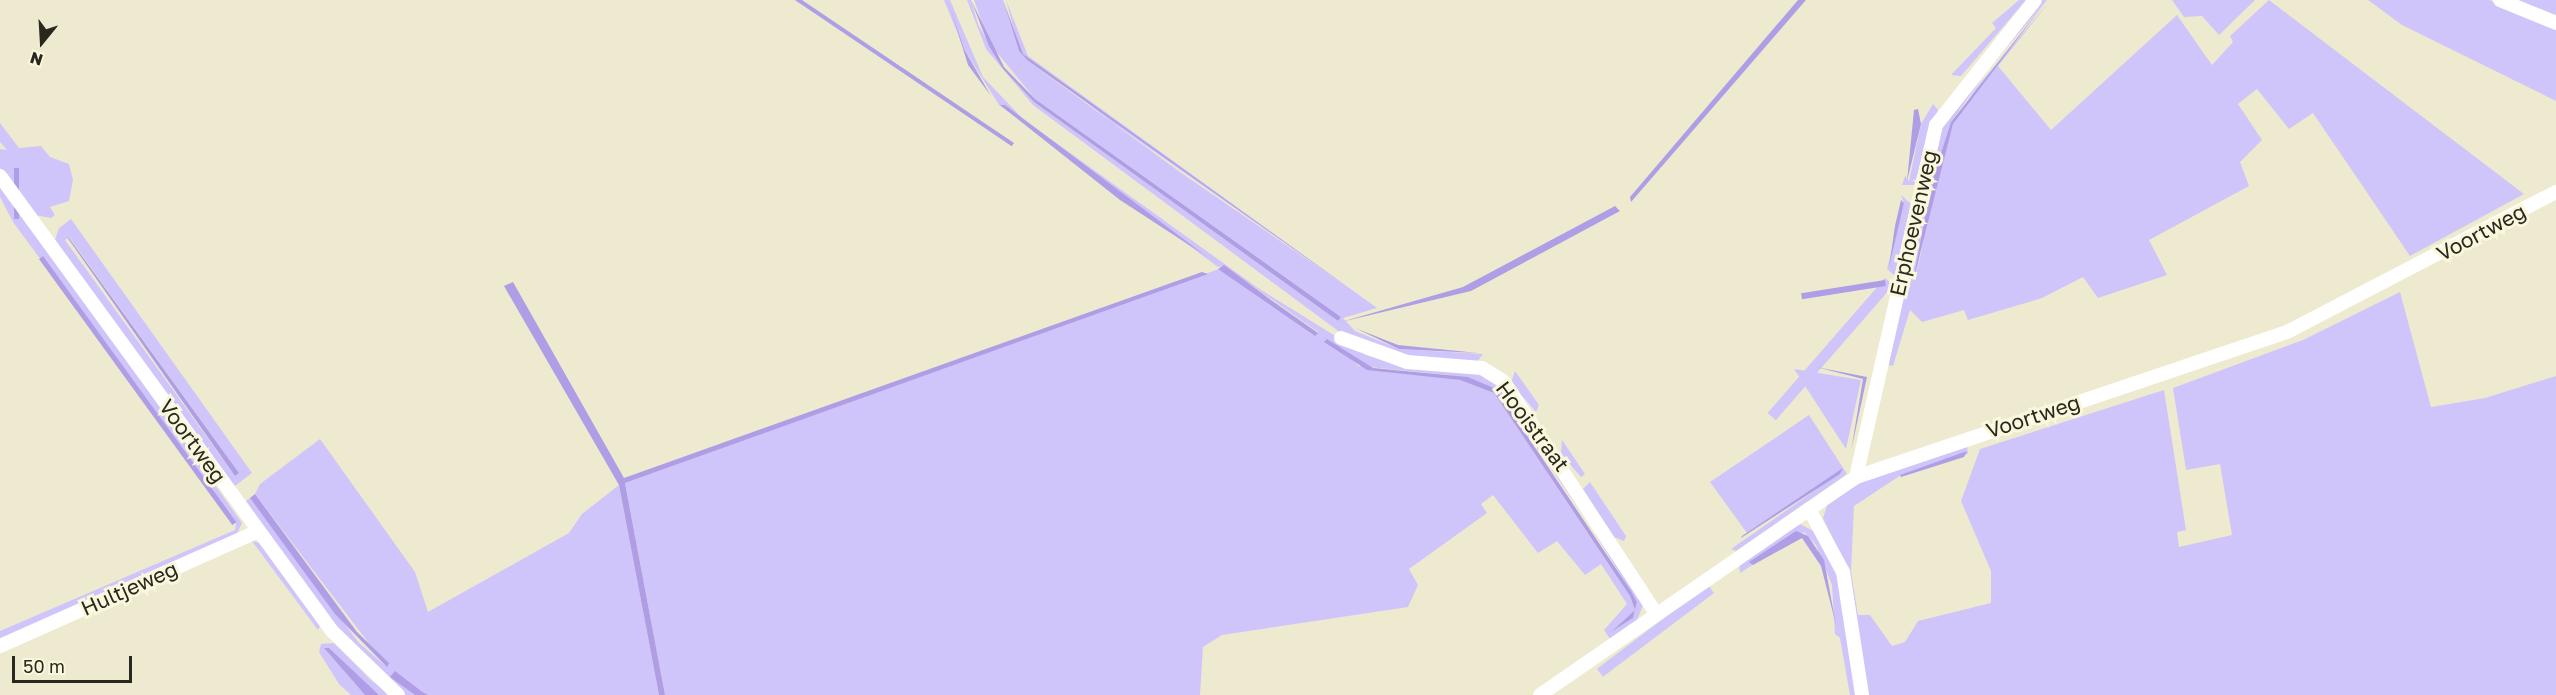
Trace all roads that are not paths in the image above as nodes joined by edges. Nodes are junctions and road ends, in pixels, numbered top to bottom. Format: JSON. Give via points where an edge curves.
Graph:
{"nodes":[{"id":1,"x":2035,"y":0,"type":"edge"},
{"id":2,"x":2500,"y":0,"type":"edge"},
{"id":3,"x":2556,"y":22,"type":"edge"},
{"id":4,"x":0,"y":176,"type":"edge"},
{"id":5,"x":2556,"y":192,"type":"edge"},
{"id":6,"x":1341,"y":338,"type":"dead end"},
{"id":7,"x":1856,"y":477,"type":"junction"},
{"id":8,"x":1809,"y":509,"type":"junction"},
{"id":9,"x":258,"y":531,"type":"junction"},
{"id":10,"x":1656,"y":613,"type":"junction"},
{"id":11,"x":0,"y":646,"type":"edge"},
{"id":12,"x":398,"y":695,"type":"edge"},
{"id":13,"x":1540,"y":695,"type":"edge"},
{"id":14,"x":1862,"y":695,"type":"edge"}],
"edges":[{"from":1,"to":7,"type":"street","name":"Erphoevenweg","via":[[1936,125]]},
{"from":2,"to":3,"type":"street"},
{"from":4,"to":9,"type":"street","name":"Voortweg"},
{"from":5,"to":7,"type":"street","name":"Voortweg","via":[[2287,332]]},
{"from":6,"to":10,"type":"street","name":"Hooistraat","via":[[1407,362],[1482,368],[1504,382]]},
{"from":7,"to":8,"type":"street","name":"Voortweg"},
{"from":8,"to":10,"type":"street","name":"Voortweg"},
{"from":8,"to":14,"type":"street","via":[[1843,572]]},
{"from":9,"to":11,"type":"street","name":"Hultjeweg"},
{"from":9,"to":12,"type":"street","name":"Voortweg","via":[[332,632]]},
{"from":10,"to":13,"type":"street","name":"Voortweg"}]}
